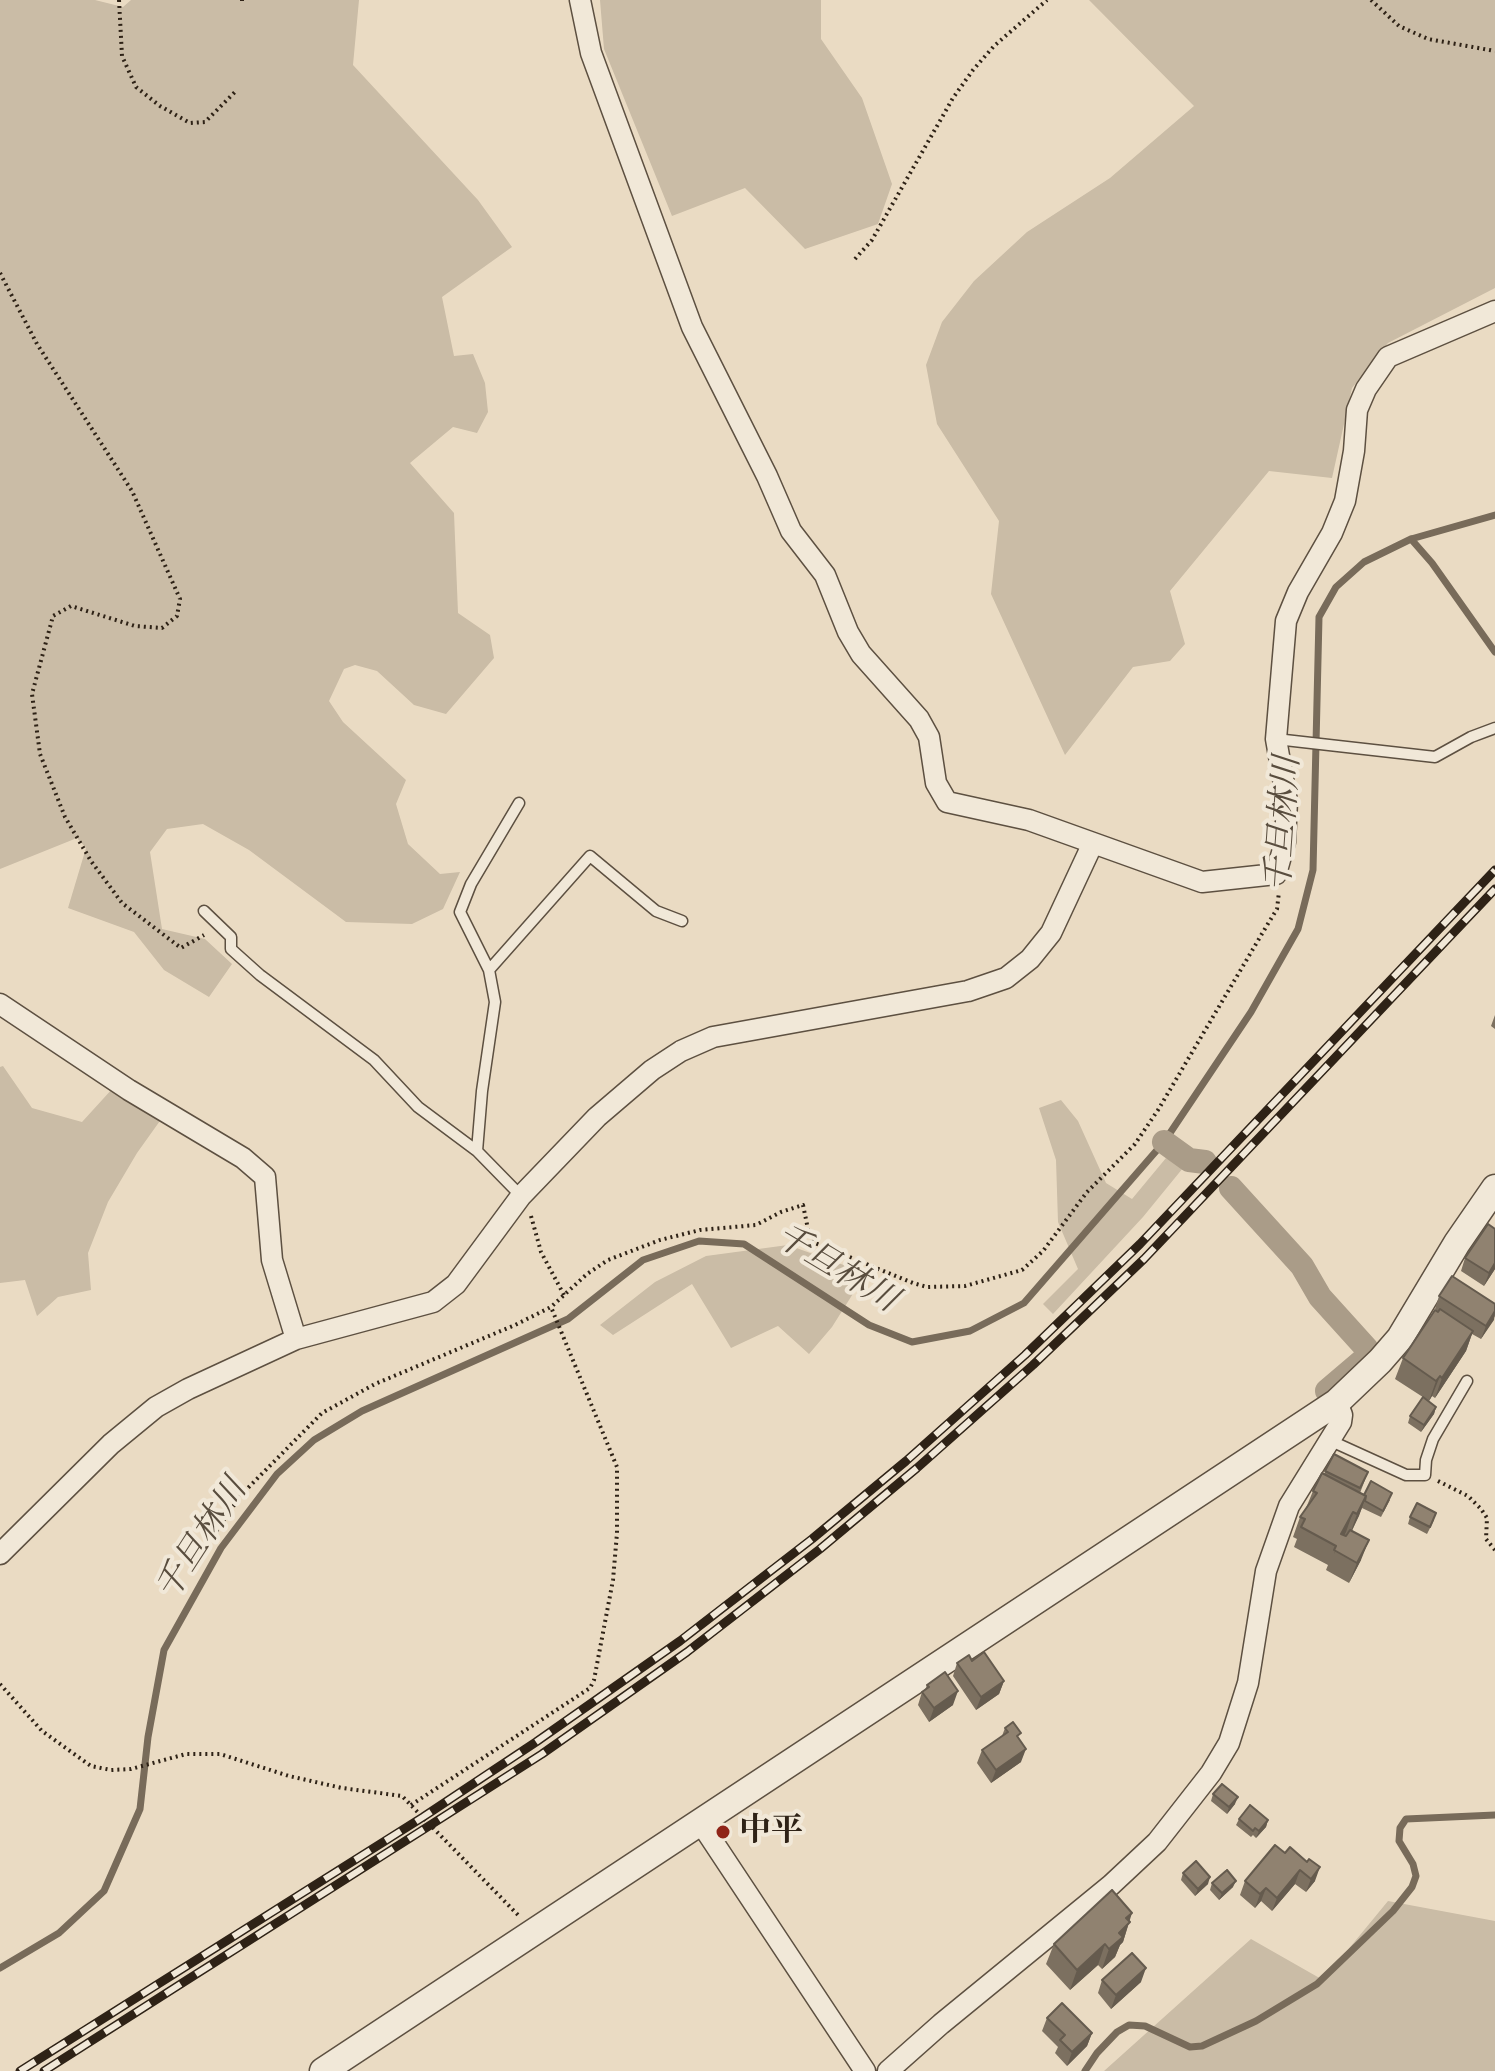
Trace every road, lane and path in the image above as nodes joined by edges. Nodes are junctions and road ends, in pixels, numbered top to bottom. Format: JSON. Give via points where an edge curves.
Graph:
{"nodes":[{"id":1,"x":119,"y":0,"type":"edge"},
{"id":2,"x":580,"y":0,"type":"edge"},
{"id":3,"x":1047,"y":0,"type":"edge"},
{"id":4,"x":1371,"y":0,"type":"edge"},
{"id":5,"x":1495,"y":51,"type":"edge"},
{"id":6,"x":236,"y":91,"type":"dead end"},
{"id":7,"x":855,"y":259,"type":"dead end"},
{"id":8,"x":0,"y":273,"type":"edge"},
{"id":9,"x":1495,"y":311,"type":"edge"},
{"id":10,"x":1495,"y":728,"type":"edge"},
{"id":11,"x":1276,"y":739,"type":"junction"},
{"id":12,"x":519,"y":803,"type":"dead end"},
{"id":13,"x":1093,"y":843,"type":"junction"},
{"id":14,"x":1276,"y":874,"type":"junction"},
{"id":15,"x":204,"y":911,"type":"dead end"},
{"id":16,"x":682,"y":921,"type":"dead end"},
{"id":17,"x":231,"y":941,"type":"junction"},
{"id":18,"x":489,"y":970,"type":"junction"},
{"id":19,"x":0,"y":1004,"type":"edge"},
{"id":20,"x":477,"y":1151,"type":"junction"},
{"id":21,"x":1495,"y":1188,"type":"edge"},
{"id":22,"x":521,"y":1196,"type":"junction"},
{"id":23,"x":564,"y":1295,"type":"junction"},
{"id":24,"x":551,"y":1308,"type":"junction"},
{"id":25,"x":296,"y":1339,"type":"junction"},
{"id":26,"x":1467,"y":1381,"type":"dead end"},
{"id":27,"x":1337,"y":1402,"type":"junction"},
{"id":28,"x":1329,"y":1440,"type":"junction"},
{"id":29,"x":1425,"y":1475,"type":"junction"},
{"id":30,"x":213,"y":1536,"type":"dead end"},
{"id":31,"x":1495,"y":1550,"type":"edge"},
{"id":32,"x":0,"y":1554,"type":"edge"},
{"id":33,"x":0,"y":1684,"type":"edge"},
{"id":34,"x":411,"y":1805,"type":"junction"},
{"id":35,"x":700,"y":1822,"type":"junction"},
{"id":36,"x":530,"y":1934,"type":"junction"},
{"id":37,"x":323,"y":2071,"type":"edge"},
{"id":38,"x":865,"y":2071,"type":"edge"},
{"id":39,"x":888,"y":2071,"type":"edge"}],
"edges":[{"from":1,"to":6,"type":"path","via":[[122,56],[136,87],[160,106],[190,123],[205,122]]},
{"from":2,"to":13,"type":"street","via":[[591,53],[692,327],[791,531],[825,575],[848,632],[929,737],[936,783],[947,802],[1029,820]]},
{"from":3,"to":7,"type":"path","via":[[973,70],[872,240]]},
{"from":4,"to":5,"type":"path","via":[[1419,36]]},
{"from":8,"to":17,"type":"path","via":[[37,344],[132,491],[180,599],[177,616],[162,628],[135,626],[71,606],[53,616],[32,694],[40,754],[65,817],[122,903],[181,948],[204,935]]},
{"from":9,"to":11,"type":"street","via":[[1388,357],[1366,389],[1357,410],[1345,501],[1286,621]]},
{"from":10,"to":11,"type":"lane","via":[[1435,757]]},
{"from":11,"to":14,"type":"street","via":[[1287,801],[1285,842]]},
{"from":12,"to":18,"type":"lane","via":[[460,912]]},
{"from":13,"to":14,"type":"street","via":[[1202,882]]},
{"from":13,"to":22,"type":"street","via":[[1051,933],[1006,978],[968,991],[713,1037],[681,1051],[597,1117]]},
{"from":14,"to":23,"type":"path","via":[[1277,909],[1158,1110],[1135,1144],[1022,1270],[965,1286],[927,1287],[815,1243],[803,1205],[756,1225],[700,1230],[632,1249],[587,1274]]},
{"from":15,"to":17,"type":"lane"},
{"from":16,"to":18,"type":"lane","via":[[656,911],[590,856]]},
{"from":17,"to":20,"type":"lane","via":[[231,949],[260,975],[374,1060],[418,1107]]},
{"from":18,"to":20,"type":"lane","via":[[495,1002]]},
{"from":19,"to":25,"type":"street","via":[[265,1177],[272,1260]]},
{"from":20,"to":22,"type":"lane"},
{"from":21,"to":27,"type":"street","via":[[1400,1338]]},
{"from":22,"to":23,"type":"path"},
{"from":22,"to":25,"type":"street","via":[[456,1284],[433,1302]]},
{"from":23,"to":24,"type":"path"},
{"from":24,"to":30,"type":"path","via":[[375,1384],[322,1413],[241,1495]]},
{"from":24,"to":34,"type":"path","via":[[617,1467],[613,1580],[594,1680],[590,1688]]},
{"from":25,"to":32,"type":"street","via":[[156,1407]]},
{"from":26,"to":29,"type":"lane","via":[[1433,1439]]},
{"from":27,"to":28,"type":"street","via":[[1341,1422]]},
{"from":27,"to":35,"type":"street"},
{"from":28,"to":29,"type":"lane","via":[[1406,1475]]},
{"from":28,"to":39,"type":"street","via":[[1289,1506],[1270,1558],[1248,1683],[1229,1743],[1211,1773],[1157,1842],[1111,1885]]},
{"from":29,"to":31,"type":"path","via":[[1455,1487],[1481,1509],[1487,1518],[1486,1539]]},
{"from":33,"to":34,"type":"path","via":[[42,1731],[91,1766],[131,1769],[186,1754],[220,1754],[289,1776],[402,1796]]},
{"from":34,"to":36,"type":"path","via":[[516,1912]]},
{"from":35,"to":36,"type":"street"},
{"from":35,"to":38,"type":"street"},
{"from":36,"to":37,"type":"street"}]}
